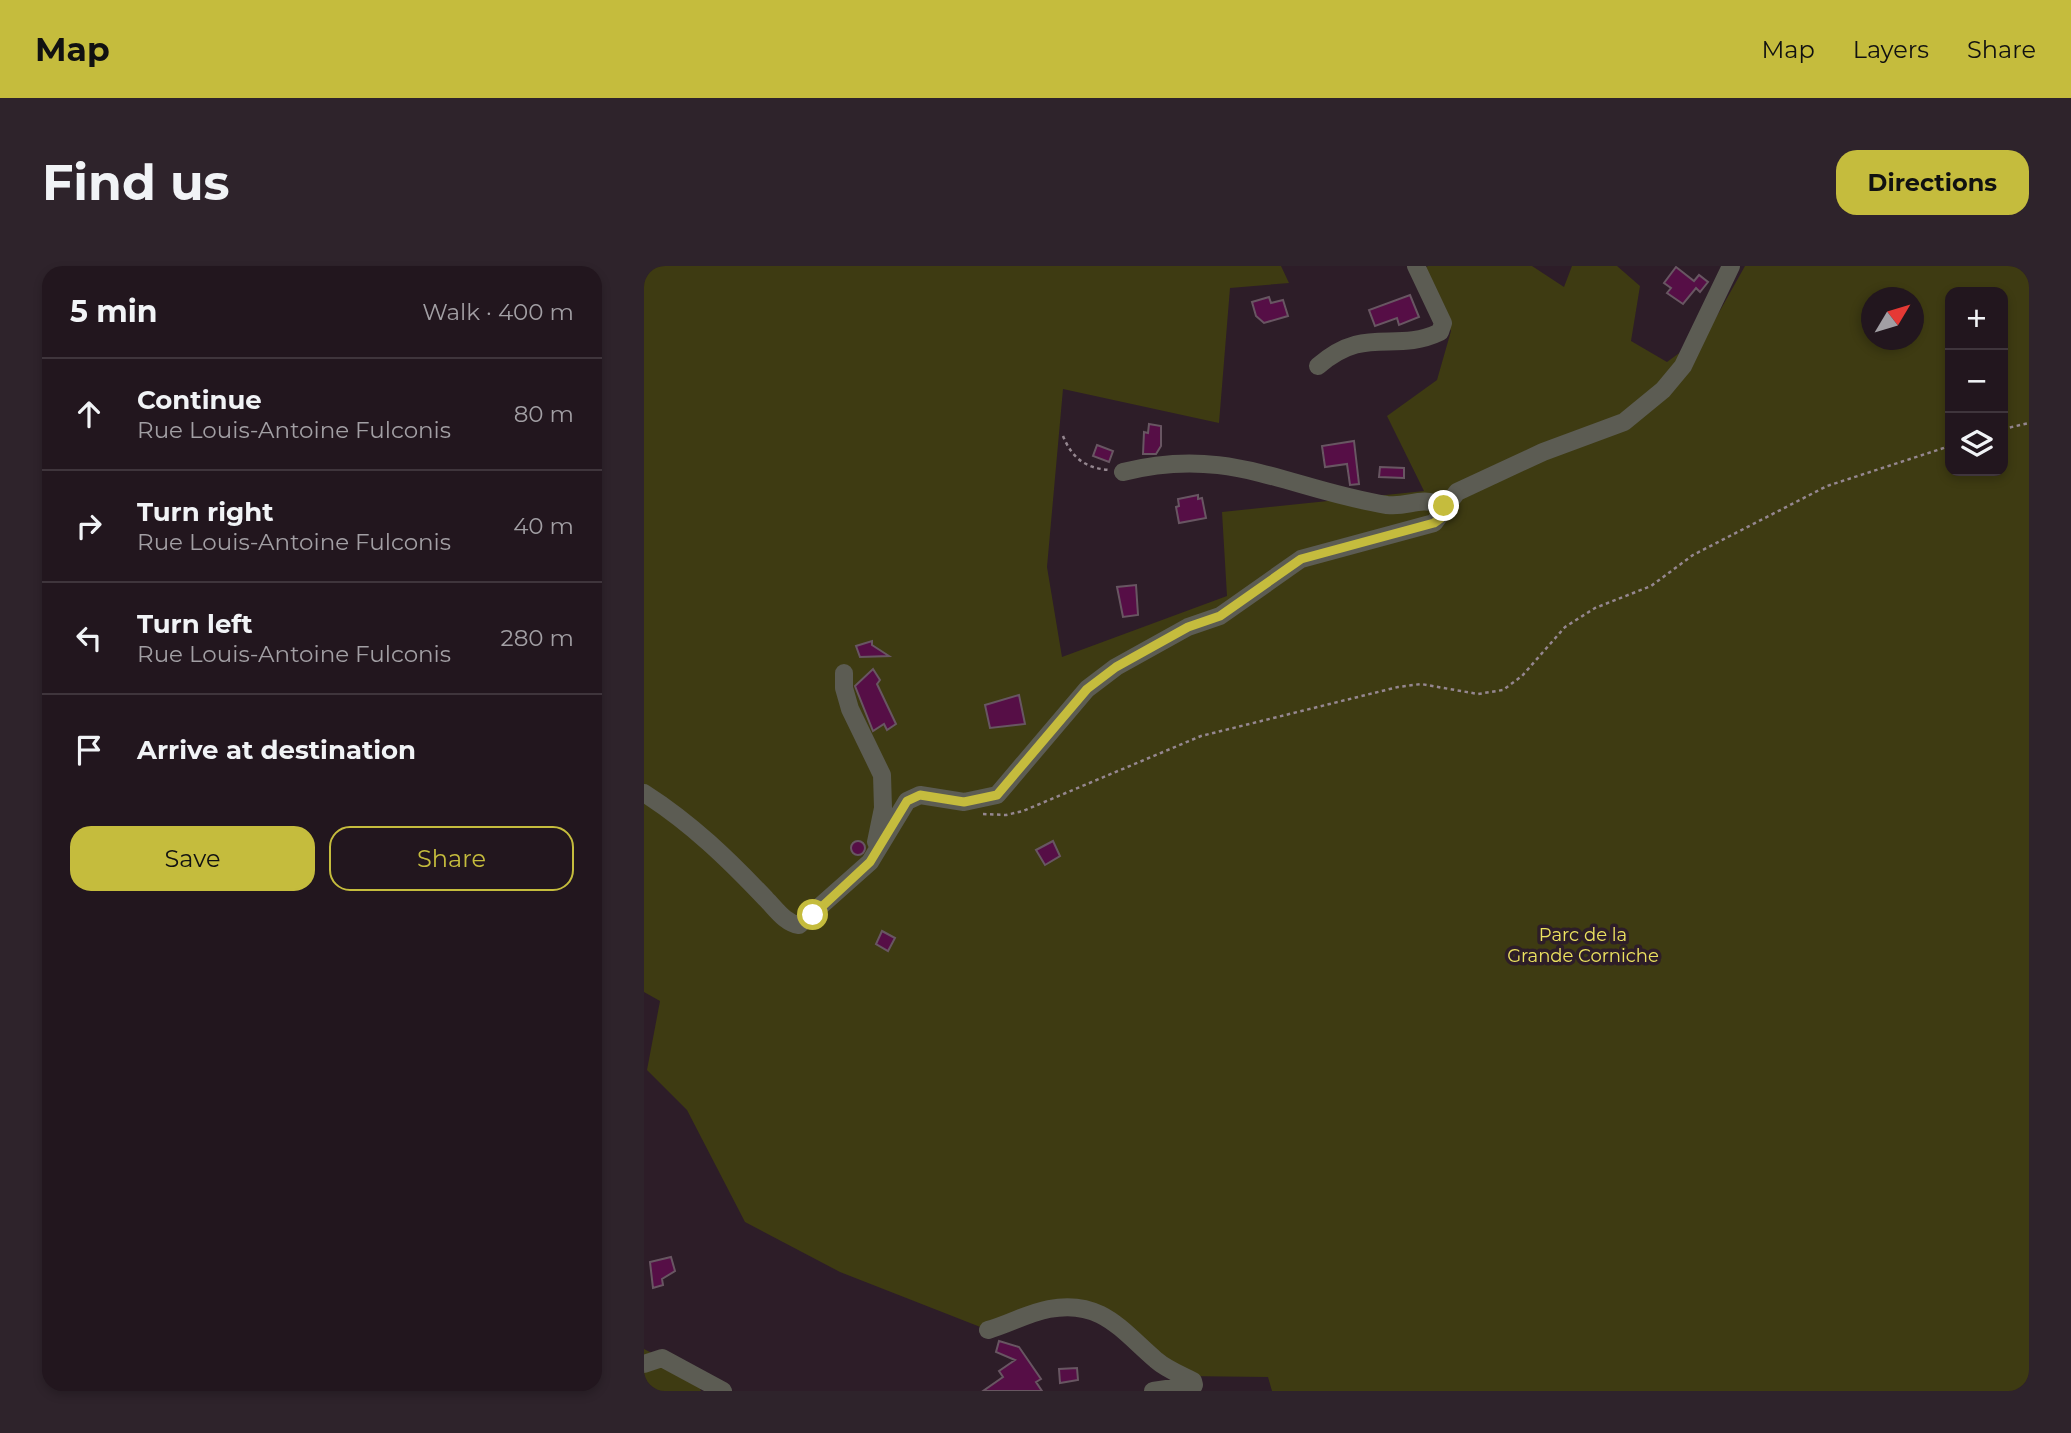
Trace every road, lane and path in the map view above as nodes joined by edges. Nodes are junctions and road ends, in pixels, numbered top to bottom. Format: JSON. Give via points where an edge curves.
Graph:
{"nodes":[{"id":1,"x":1416,"y":266,"type":"edge"},
{"id":2,"x":1731,"y":266,"type":"edge"},
{"id":3,"x":1318,"y":366,"type":"dead end"},
{"id":4,"x":2029,"y":423,"type":"edge"},
{"id":5,"x":2008,"y":428,"type":"edge"},
{"id":6,"x":1063,"y":436,"type":"dead end"},
{"id":7,"x":1945,"y":448,"type":"edge"},
{"id":8,"x":1123,"y":472,"type":"joint"},
{"id":9,"x":1444,"y":506,"type":"junction"},
{"id":10,"x":845,"y":673,"type":"dead end"},
{"id":11,"x":644,"y":793,"type":"edge"},
{"id":12,"x":955,"y":801,"type":"junction"},
{"id":13,"x":879,"y":851,"type":"junction"},
{"id":14,"x":988,"y":1330,"type":"dead end"},
{"id":15,"x":644,"y":1364,"type":"edge"},
{"id":16,"x":723,"y":1391,"type":"edge"},
{"id":17,"x":1153,"y":1391,"type":"edge"}],
"edges":[{"from":1,"to":3,"type":"street","via":[[1443,323],[1440,332],[1427,338],[1355,342]]},
{"from":2,"to":9,"type":"street","via":[[1684,366],[1643,408],[1624,422],[1543,452],[1457,492]]},
{"from":4,"to":5,"type":"path"},
{"from":6,"to":8,"type":"path","via":[[1071,454],[1092,469]]},
{"from":7,"to":12,"type":"path","via":[[1827,486],[1693,555],[1651,586],[1595,608],[1565,627],[1522,676],[1503,690],[1478,694],[1421,684],[1398,687],[1201,736],[1006,816],[984,815]]},
{"from":8,"to":9,"type":"street","via":[[1153,464],[1201,461],[1245,467],[1391,505],[1429,499]]},
{"from":9,"to":12,"type":"street","via":[[1434,523],[1301,559],[1220,616],[1131,657],[1087,689],[1002,792],[988,799]]},
{"from":10,"to":13,"type":"street","via":[[850,709],[882,775]]},
{"from":11,"to":13,"type":"street","via":[[722,852],[793,924],[799,925],[820,910]]},
{"from":12,"to":13,"type":"street","via":[[927,794],[907,801]]},
{"from":14,"to":17,"type":"street","via":[[1052,1308],[1101,1313],[1121,1325],[1158,1362],[1195,1385]]},
{"from":15,"to":16,"type":"street","via":[[662,1358]]}]}
